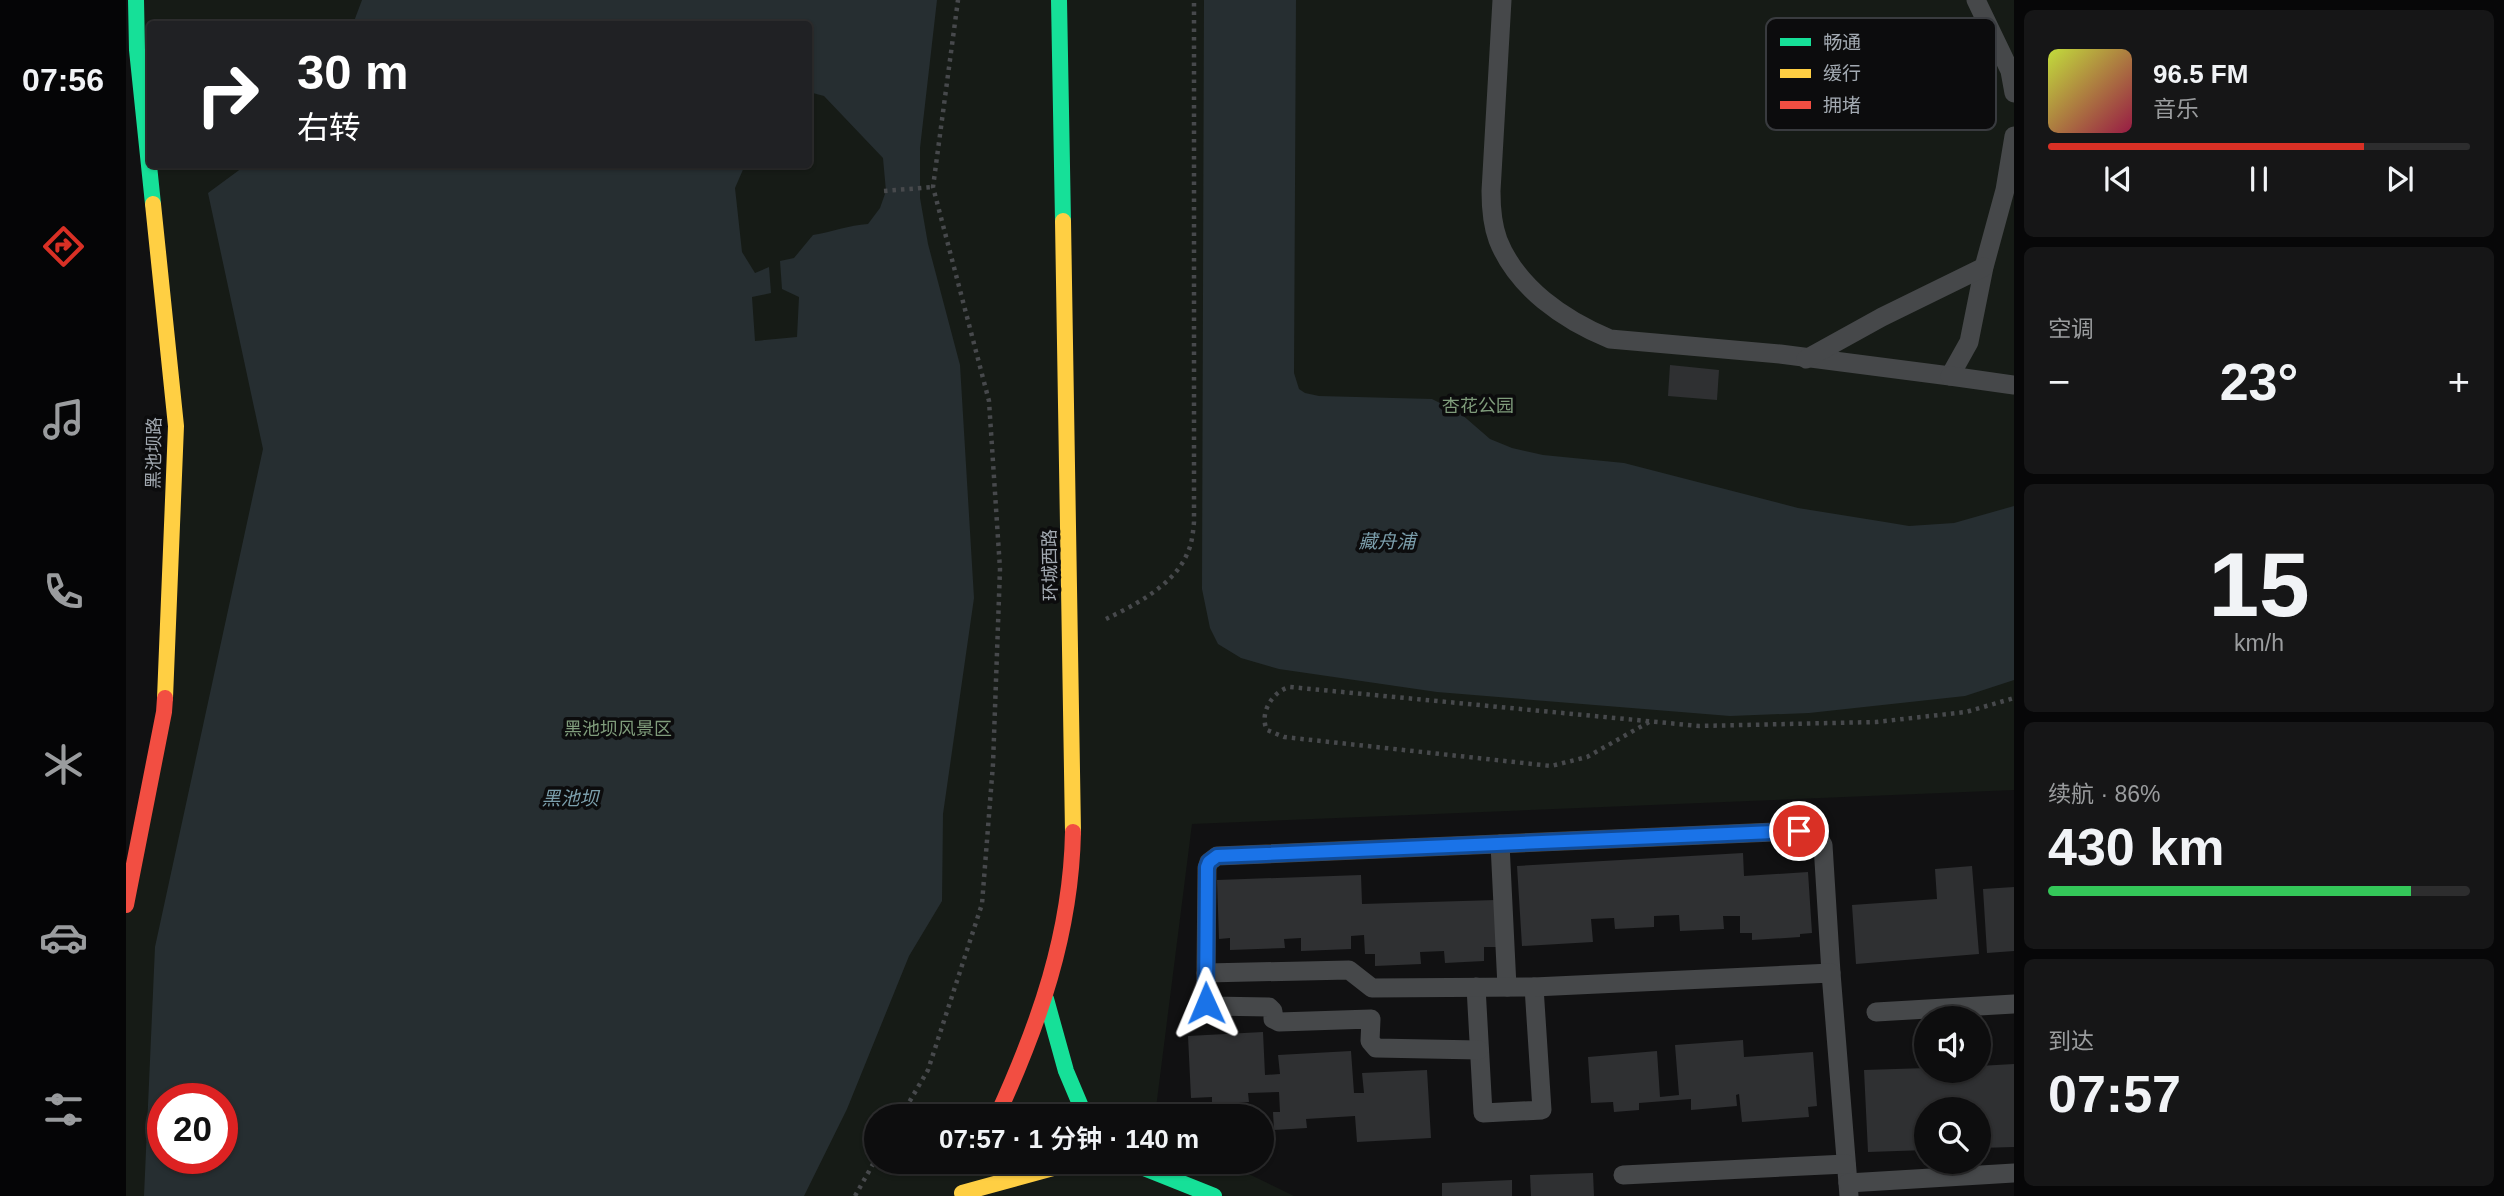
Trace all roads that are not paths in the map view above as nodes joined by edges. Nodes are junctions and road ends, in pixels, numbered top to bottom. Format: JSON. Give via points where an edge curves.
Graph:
{"nodes":[{"id":1,"x":136,"y":0,"type":"edge"},
{"id":2,"x":1059,"y":0,"type":"edge"},
{"id":3,"x":1502,"y":0,"type":"edge"},
{"id":4,"x":1976,"y":0,"type":"edge"},
{"id":5,"x":1985,"y":18,"type":"edge"},
{"id":6,"x":1996,"y":38,"type":"edge"},
{"id":7,"x":2012,"y":69,"type":"edge"},
{"id":8,"x":2014,"y":93,"type":"edge"},
{"id":9,"x":2014,"y":136,"type":"edge"},
{"id":10,"x":147,"y":153,"type":"edge"},
{"id":11,"x":149,"y":168,"type":"edge"},
{"id":12,"x":1984,"y":267,"type":"junction"},
{"id":13,"x":1806,"y":359,"type":"junction"},
{"id":14,"x":1950,"y":376,"type":"junction"},
{"id":15,"x":2014,"y":385,"type":"edge"},
{"id":16,"x":1500,"y":844,"type":"junction"},
{"id":17,"x":126,"y":905,"type":"edge"},
{"id":18,"x":1206,"y":973,"type":"junction"},
{"id":19,"x":1831,"y":973,"type":"junction"},
{"id":20,"x":1476,"y":987,"type":"junction"},
{"id":21,"x":1534,"y":987,"type":"junction"},
{"id":22,"x":1372,"y":988,"type":"junction"},
{"id":23,"x":1507,"y":988,"type":"junction"},
{"id":24,"x":1046,"y":999,"type":"junction"},
{"id":25,"x":2014,"y":1004,"type":"edge"},
{"id":26,"x":1876,"y":1012,"type":"dead end"},
{"id":27,"x":1371,"y":1019,"type":"junction"},
{"id":28,"x":1479,"y":1050,"type":"junction"},
{"id":29,"x":1003,"y":1104,"type":"edge"},
{"id":30,"x":1081,"y":1104,"type":"edge"},
{"id":31,"x":2014,"y":1173,"type":"edge"},
{"id":32,"x":970,"y":1174,"type":"edge"},
{"id":33,"x":1032,"y":1174,"type":"edge"},
{"id":34,"x":1159,"y":1174,"type":"edge"},
{"id":35,"x":1623,"y":1175,"type":"dead end"},
{"id":36,"x":1848,"y":1181,"type":"edge"},
{"id":37,"x":961,"y":1194,"type":"edge"},
{"id":38,"x":1214,"y":1196,"type":"edge"}],
"edges":[{"from":1,"to":10,"type":"street","name":"黑池坝路","via":[[136,50]]},
{"from":2,"to":24,"type":"street","name":"环城西路","via":[[1073,834],[1068,909]]},
{"from":3,"to":13,"type":"lane","via":[[1490,191],[1497,238],[1521,277],[1561,314],[1610,339]]},
{"from":4,"to":5,"type":"lane"},
{"from":6,"to":7,"type":"lane"},
{"from":7,"to":8,"type":"lane"},
{"from":9,"to":12,"type":"lane"},
{"from":11,"to":17,"type":"street","name":"黑池坝路","via":[[176,426],[164,712]]},
{"from":12,"to":13,"type":"lane"},
{"from":12,"to":14,"type":"lane","via":[[1969,342]]},
{"from":13,"to":14,"type":"lane"},
{"from":14,"to":15,"type":"lane"},
{"from":16,"to":18,"type":"lane","via":[[1217,856],[1207,867]]},
{"from":16,"to":19,"type":"lane","via":[[1812,832],[1824,850]]},
{"from":16,"to":23,"type":"lane"},
{"from":18,"to":22,"type":"lane","via":[[1349,970]]},
{"from":18,"to":27,"type":"lane","via":[[1210,1006],[1269,1007],[1279,1022]]},
{"from":19,"to":21,"type":"lane"},
{"from":19,"to":36,"type":"lane"},
{"from":20,"to":22,"type":"lane"},
{"from":20,"to":23,"type":"lane"},
{"from":20,"to":28,"type":"lane"},
{"from":21,"to":23,"type":"lane"},
{"from":21,"to":28,"type":"lane","via":[[1542,1110],[1483,1113]]},
{"from":22,"to":27,"type":"lane"},
{"from":24,"to":29,"type":"street","name":"环城西路"},
{"from":24,"to":30,"type":"street"},
{"from":25,"to":26,"type":"lane"},
{"from":27,"to":28,"type":"lane","via":[[1374,1047]]},
{"from":31,"to":36,"type":"lane"},
{"from":32,"to":37,"type":"street"},
{"from":33,"to":37,"type":"street"},
{"from":34,"to":38,"type":"street"},
{"from":35,"to":36,"type":"lane"}]}
